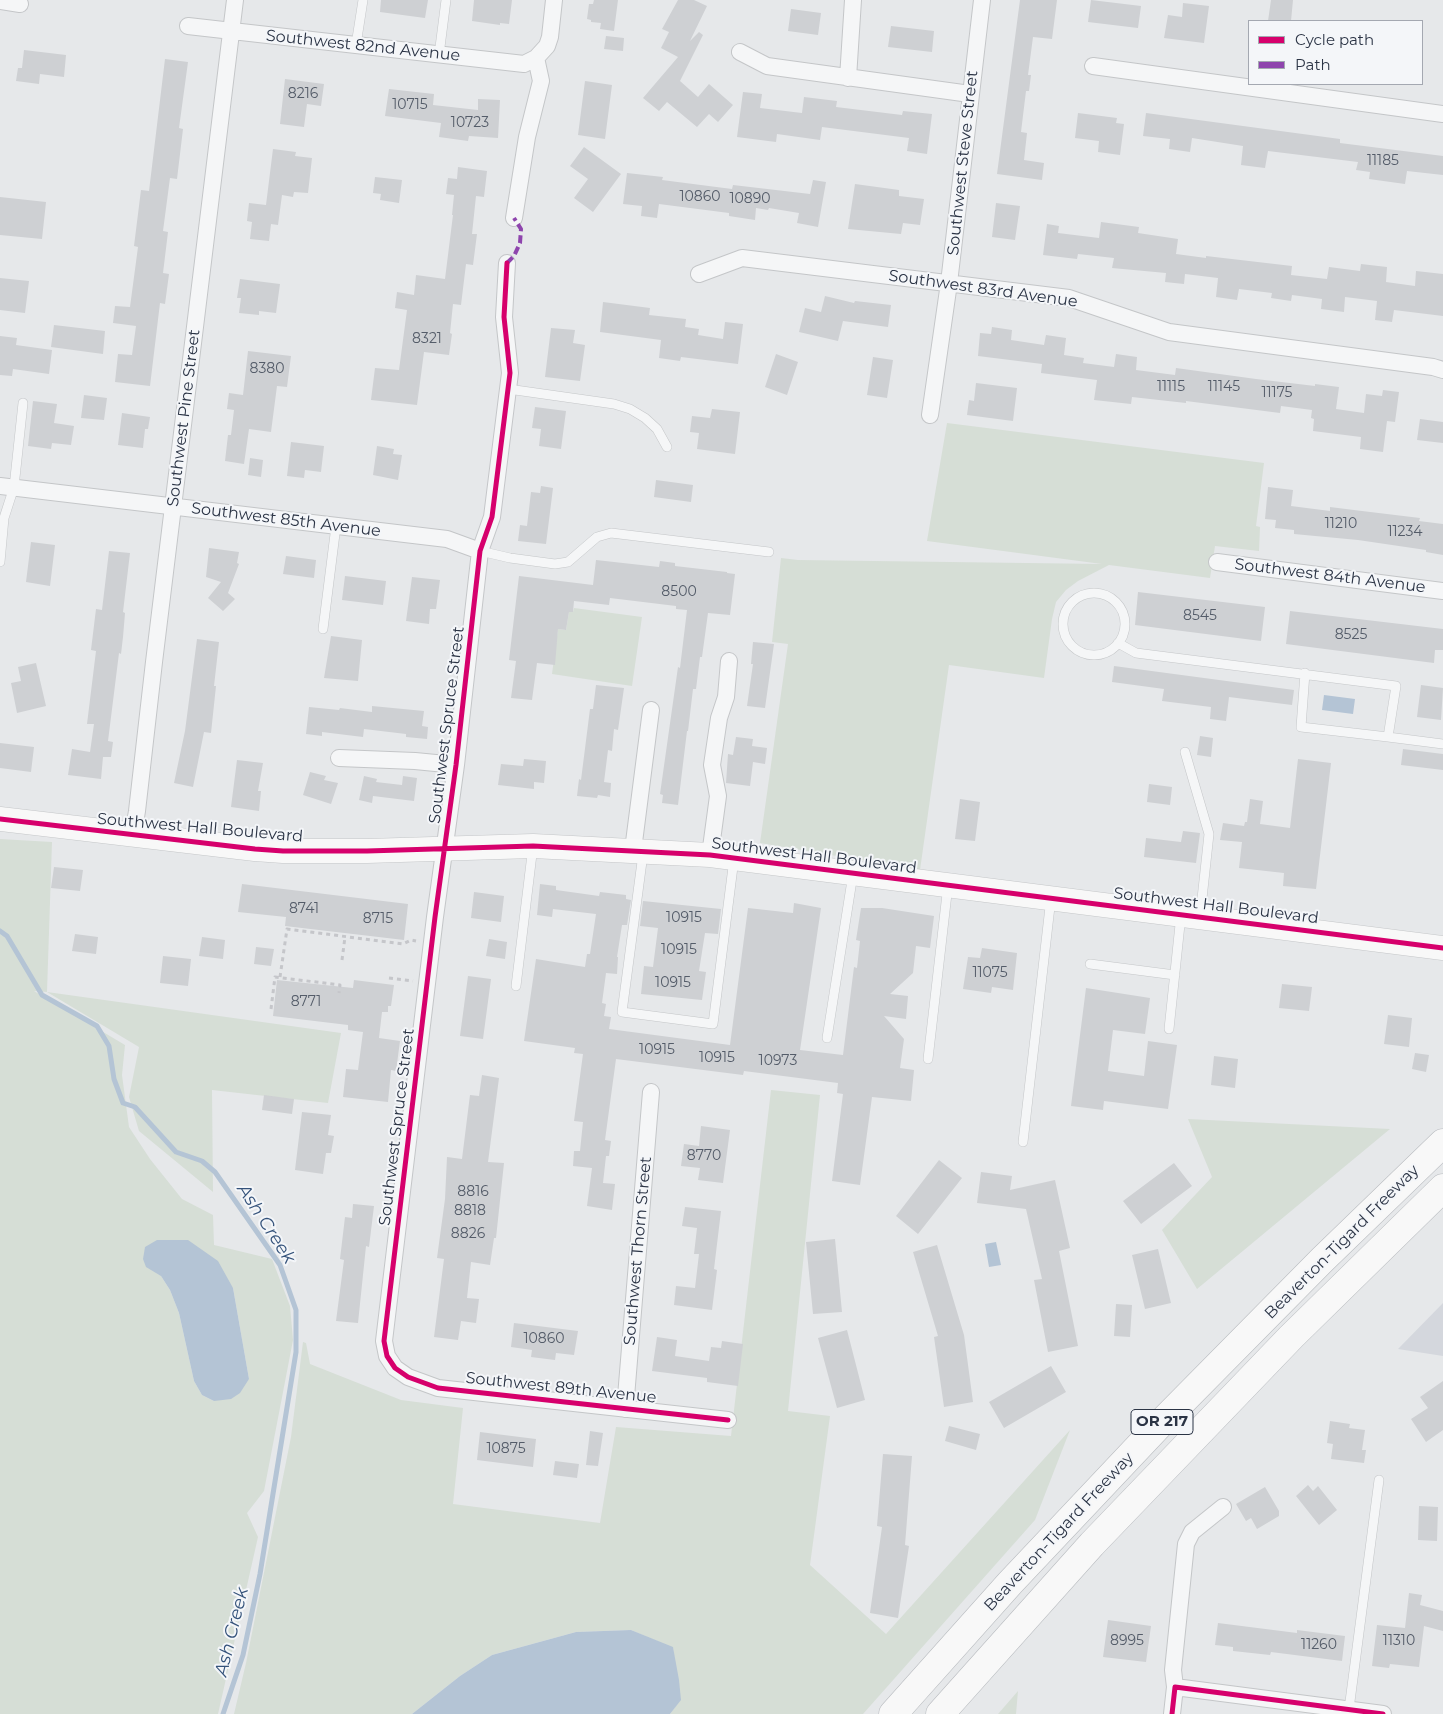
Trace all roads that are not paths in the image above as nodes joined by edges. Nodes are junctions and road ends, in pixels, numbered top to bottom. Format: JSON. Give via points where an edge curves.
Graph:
{"nodes":[{"id":1,"x":235,"y":0,"type":"edge"},
{"id":2,"x":363,"y":0,"type":"edge"},
{"id":3,"x":446,"y":0,"type":"edge"},
{"id":4,"x":554,"y":0,"type":"edge"},
{"id":5,"x":853,"y":0,"type":"edge"},
{"id":6,"x":982,"y":0,"type":"edge"},
{"id":7,"x":0,"y":2,"type":"edge"},
{"id":8,"x":20,"y":4,"type":"dead end"},
{"id":9,"x":188,"y":26,"type":"dead end"},
{"id":10,"x":232,"y":31,"type":"junction"},
{"id":11,"x":356,"y":45,"type":"junction"},
{"id":12,"x":740,"y":52,"type":"dead end"},
{"id":13,"x":439,"y":55,"type":"junction"},
{"id":14,"x":536,"y":58,"type":"junction"},
{"id":15,"x":1093,"y":66,"type":"dead end"},
{"id":16,"x":848,"y":78,"type":"junction"},
{"id":17,"x":970,"y":94,"type":"junction"},
{"id":18,"x":1443,"y":114,"type":"edge"},
{"id":19,"x":514,"y":218,"type":"dead end"},
{"id":20,"x":507,"y":263,"type":"dead end"},
{"id":21,"x":699,"y":274,"type":"dead end"},
{"id":22,"x":949,"y":283,"type":"junction"},
{"id":23,"x":1443,"y":370,"type":"edge"},
{"id":24,"x":508,"y":389,"type":"junction"},
{"id":25,"x":23,"y":403,"type":"dead end"},
{"id":26,"x":930,"y":415,"type":"dead end"},
{"id":27,"x":667,"y":447,"type":"dead end"},
{"id":28,"x":7,"y":486,"type":"edge"},
{"id":29,"x":173,"y":507,"type":"junction"},
{"id":30,"x":336,"y":526,"type":"junction"},
{"id":31,"x":480,"y":551,"type":"junction"},
{"id":32,"x":769,"y":552,"type":"dead end"},
{"id":33,"x":0,"y":562,"type":"edge"},
{"id":34,"x":1217,"y":562,"type":"dead end"},
{"id":35,"x":1443,"y":590,"type":"edge"},
{"id":36,"x":323,"y":628,"type":"dead end"},
{"id":37,"x":1118,"y":643,"type":"junction"},
{"id":38,"x":729,"y":661,"type":"dead end"},
{"id":39,"x":1305,"y":673,"type":"junction"},
{"id":40,"x":651,"y":710,"type":"dead end"},
{"id":41,"x":1388,"y":737,"type":"junction"},
{"id":42,"x":1443,"y":744,"type":"edge"},
{"id":43,"x":1186,"y":752,"type":"dead end"},
{"id":44,"x":339,"y":758,"type":"dead end"},
{"id":45,"x":456,"y":765,"type":"junction"},
{"id":46,"x":0,"y":819,"type":"edge"},
{"id":47,"x":133,"y":835,"type":"junction"},
{"id":48,"x":533,"y":846,"type":"junction"},
{"id":49,"x":444,"y":848,"type":"junction"},
{"id":50,"x":638,"y":851,"type":"junction"},
{"id":51,"x":710,"y":855,"type":"junction"},
{"id":52,"x":734,"y":859,"type":"junction"},
{"id":53,"x":853,"y":874,"type":"junction"},
{"id":54,"x":948,"y":885,"type":"junction"},
{"id":55,"x":1051,"y":898,"type":"junction"},
{"id":56,"x":1191,"y":916,"type":"junction"},
{"id":57,"x":1443,"y":948,"type":"edge"},
{"id":58,"x":1090,"y":964,"type":"dead end"},
{"id":59,"x":1175,"y":975,"type":"junction"},
{"id":60,"x":516,"y":986,"type":"dead end"},
{"id":61,"x":1169,"y":1028,"type":"dead end"},
{"id":62,"x":827,"y":1038,"type":"dead end"},
{"id":63,"x":928,"y":1059,"type":"dead end"},
{"id":64,"x":651,"y":1092,"type":"dead end"},
{"id":65,"x":1023,"y":1142,"type":"dead end"},
{"id":66,"x":1443,"y":1142,"type":"edge"},
{"id":67,"x":1443,"y":1188,"type":"edge"},
{"id":68,"x":396,"y":1368,"type":"joint"},
{"id":69,"x":625,"y":1408,"type":"junction"},
{"id":70,"x":728,"y":1420,"type":"dead end"},
{"id":71,"x":1379,"y":1480,"type":"dead end"},
{"id":72,"x":1223,"y":1507,"type":"dead end"},
{"id":73,"x":1175,"y":1687,"type":"junction"},
{"id":74,"x":1349,"y":1709,"type":"junction"},
{"id":75,"x":893,"y":1714,"type":"edge"},
{"id":76,"x":940,"y":1714,"type":"edge"},
{"id":77,"x":1172,"y":1714,"type":"edge"},
{"id":78,"x":1383,"y":1714,"type":"edge"}],
"edges":[{"from":1,"to":10,"type":"street","name":"Southwest Pine Street"},
{"from":2,"to":11,"type":"lane"},
{"from":3,"to":13,"type":"lane"},
{"from":4,"to":14,"type":"street","via":[[550,38]]},
{"from":5,"to":16,"type":"street"},
{"from":6,"to":17,"type":"street","name":"Southwest Steve Street"},
{"from":7,"to":8,"type":"street"},
{"from":9,"to":10,"type":"street","name":"Southwest 82nd Avenue"},
{"from":10,"to":11,"type":"street","name":"Southwest 82nd Avenue"},
{"from":10,"to":29,"type":"street","name":"Southwest Pine Street"},
{"from":11,"to":13,"type":"street","name":"Southwest 82nd Avenue"},
{"from":12,"to":16,"type":"street","via":[[767,66]]},
{"from":13,"to":14,"type":"street","name":"Southwest 82nd Avenue","via":[[517,64]]},
{"from":14,"to":19,"type":"street","via":[[541,81],[527,137]]},
{"from":15,"to":18,"type":"street"},
{"from":16,"to":17,"type":"street"},
{"from":17,"to":22,"type":"street","name":"Southwest Steve Street"},
{"from":20,"to":24,"type":"street","name":"Southwest Spruce Street","via":[[504,316],[510,364]]},
{"from":21,"to":22,"type":"street","name":"Southwest 83rd Avenue","via":[[742,258]]},
{"from":22,"to":23,"type":"street","name":"Southwest 83rd Avenue","via":[[1069,298],[1169,332]]},
{"from":22,"to":26,"type":"street","name":"Southwest Steve Street"},
{"from":24,"to":27,"type":"lane","via":[[630,409],[657,429]]},
{"from":24,"to":31,"type":"street","name":"Southwest Spruce Street","via":[[492,516]]},
{"from":25,"to":28,"type":"lane"},
{"from":28,"to":29,"type":"street","name":"Southwest 85th Avenue"},
{"from":28,"to":33,"type":"lane"},
{"from":29,"to":30,"type":"street","name":"Southwest 85th Avenue"},
{"from":29,"to":47,"type":"street","name":"Southwest Pine Street"},
{"from":30,"to":31,"type":"street","name":"Southwest 85th Avenue","via":[[447,539]]},
{"from":30,"to":36,"type":"lane"},
{"from":31,"to":32,"type":"lane","via":[[555,564],[568,562],[597,537],[611,533]]},
{"from":31,"to":45,"type":"street","name":"Southwest Spruce Street"},
{"from":34,"to":35,"type":"street","name":"Southwest 84th Avenue"},
{"from":37,"to":37,"type":"lane","via":[[1095,655],[1076,649],[1064,633],[1063,623],[1070,605],[1077,598],[1095,593],[1114,601],[1124,619]]},
{"from":37,"to":39,"type":"lane","via":[[1136,652]]},
{"from":38,"to":51,"type":"street","via":[[726,697],[719,718],[712,764],[718,796]]},
{"from":39,"to":41,"type":"lane","via":[[1301,727]]},
{"from":39,"to":41,"type":"lane","via":[[1396,686]]},
{"from":40,"to":50,"type":"street"},
{"from":41,"to":42,"type":"lane"},
{"from":43,"to":56,"type":"lane","via":[[1209,834]]},
{"from":44,"to":45,"type":"street"},
{"from":45,"to":49,"type":"street","name":"Southwest Spruce Street"},
{"from":46,"to":47,"type":"main road","name":"Southwest Hall Boulevard"},
{"from":47,"to":49,"type":"main road","name":"Southwest Hall Boulevard","via":[[291,851]]},
{"from":48,"to":49,"type":"main road","name":"Southwest Hall Boulevard"},
{"from":48,"to":50,"type":"main road","name":"Southwest Hall Boulevard"},
{"from":48,"to":60,"type":"lane"},
{"from":49,"to":68,"type":"street","name":"Southwest Spruce Street","via":[[385,1326],[387,1356]]},
{"from":50,"to":51,"type":"main road","name":"Southwest Hall Boulevard"},
{"from":50,"to":52,"type":"lane","via":[[622,1012],[713,1024]]},
{"from":51,"to":52,"type":"main road","name":"Southwest Hall Boulevard"},
{"from":52,"to":53,"type":"main road","name":"Southwest Hall Boulevard"},
{"from":53,"to":54,"type":"main road","name":"Southwest Hall Boulevard"},
{"from":53,"to":62,"type":"lane"},
{"from":54,"to":55,"type":"main road","name":"Southwest Hall Boulevard"},
{"from":54,"to":63,"type":"lane"},
{"from":55,"to":56,"type":"main road","name":"Southwest Hall Boulevard"},
{"from":55,"to":65,"type":"lane"},
{"from":56,"to":57,"type":"main road","name":"Southwest Hall Boulevard"},
{"from":56,"to":59,"type":"lane"},
{"from":58,"to":59,"type":"lane"},
{"from":59,"to":61,"type":"lane"},
{"from":64,"to":69,"type":"street","name":"Southwest Thorn Street"},
{"from":66,"to":75,"type":"highway","name":"Beaverton-Tigard Freeway","number":"OR 217","via":[[1161,1423]]},
{"from":67,"to":76,"type":"highway","name":"Beaverton-Tigard Freeway","number":"OR 217","via":[[1291,1337],[1092,1544]]},
{"from":68,"to":69,"type":"street","name":"Southwest 89th Avenue","via":[[408,1377],[438,1388]]},
{"from":69,"to":70,"type":"street","name":"Southwest 89th Avenue"},
{"from":71,"to":74,"type":"lane"},
{"from":72,"to":73,"type":"street","via":[[1192,1532],[1186,1544],[1173,1670]]},
{"from":73,"to":74,"type":"street"},
{"from":73,"to":77,"type":"street"},
{"from":74,"to":78,"type":"street"}]}
